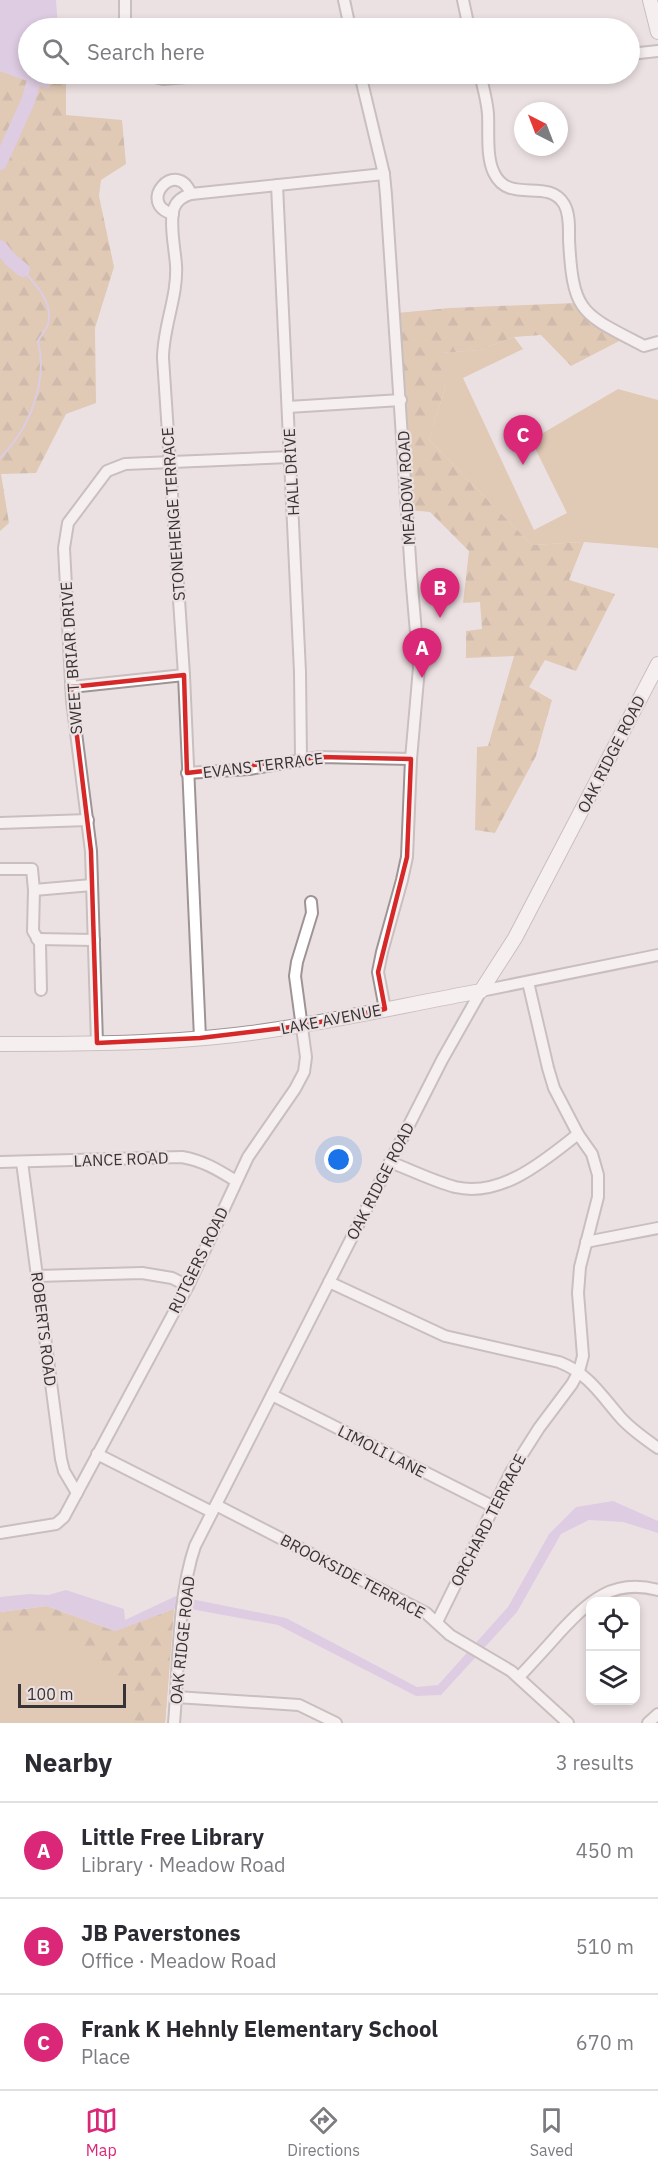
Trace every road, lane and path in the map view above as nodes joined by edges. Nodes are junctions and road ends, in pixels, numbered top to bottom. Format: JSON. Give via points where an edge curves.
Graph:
{"nodes":[{"id":1,"x":125,"y":0,"type":"edge"},
{"id":2,"x":344,"y":0,"type":"edge"},
{"id":3,"x":463,"y":0,"type":"edge"},
{"id":4,"x":654,"y":7,"type":"edge"},
{"id":5,"x":125,"y":18,"type":"edge"},
{"id":6,"x":348,"y":18,"type":"edge"},
{"id":7,"x":467,"y":18,"type":"edge"},
{"id":8,"x":658,"y":32,"type":"edge"},
{"id":9,"x":658,"y":51,"type":"edge"},
{"id":10,"x":640,"y":53,"type":"edge"},
{"id":11,"x":362,"y":84,"type":"edge"},
{"id":12,"x":482,"y":84,"type":"edge"},
{"id":13,"x":384,"y":174,"type":"junction"},
{"id":14,"x":277,"y":185,"type":"junction"},
{"id":15,"x":191,"y":194,"type":"junction"},
{"id":16,"x":173,"y":214,"type":"junction"},
{"id":17,"x":658,"y":342,"type":"edge"},
{"id":18,"x":401,"y":400,"type":"junction"},
{"id":19,"x":288,"y":407,"type":"junction"},
{"id":20,"x":290,"y":458,"type":"junction"},
{"id":21,"x":170,"y":462,"type":"junction"},
{"id":22,"x":658,"y":664,"type":"edge"},
{"id":23,"x":184,"y":675,"type":"junction"},
{"id":24,"x":71,"y":687,"type":"junction"},
{"id":25,"x":301,"y":759,"type":"junction"},
{"id":26,"x":411,"y":759,"type":"junction"},
{"id":27,"x":187,"y":773,"type":"junction"},
{"id":28,"x":88,"y":820,"type":"junction"},
{"id":29,"x":0,"y":823,"type":"edge"},
{"id":30,"x":0,"y":869,"type":"edge"},
{"id":31,"x":92,"y":885,"type":"junction"},
{"id":32,"x":34,"y":890,"type":"junction"},
{"id":33,"x":311,"y":902,"type":"dead end"},
{"id":34,"x":37,"y":939,"type":"junction"},
{"id":35,"x":94,"y":940,"type":"junction"},
{"id":36,"x":658,"y":955,"type":"edge"},
{"id":37,"x":528,"y":982,"type":"junction"},
{"id":38,"x":41,"y":990,"type":"dead end"},
{"id":39,"x":481,"y":991,"type":"junction"},
{"id":40,"x":385,"y":1009,"type":"junction"},
{"id":41,"x":300,"y":1026,"type":"junction"},
{"id":42,"x":200,"y":1038,"type":"junction"},
{"id":43,"x":97,"y":1043,"type":"junction"},
{"id":44,"x":0,"y":1044,"type":"edge"},
{"id":45,"x":578,"y":1134,"type":"junction"},
{"id":46,"x":0,"y":1162,"type":"edge"},
{"id":47,"x":22,"y":1162,"type":"junction"},
{"id":48,"x":390,"y":1162,"type":"junction"},
{"id":49,"x":236,"y":1182,"type":"junction"},
{"id":50,"x":658,"y":1228,"type":"edge"},
{"id":51,"x":586,"y":1242,"type":"junction"},
{"id":52,"x":37,"y":1276,"type":"junction"},
{"id":53,"x":329,"y":1282,"type":"junction"},
{"id":54,"x":188,"y":1286,"type":"junction"},
{"id":55,"x":579,"y":1371,"type":"junction"},
{"id":56,"x":272,"y":1395,"type":"junction"},
{"id":57,"x":658,"y":1448,"type":"edge"},
{"id":58,"x":97,"y":1454,"type":"junction"},
{"id":59,"x":77,"y":1493,"type":"junction"},
{"id":60,"x":492,"y":1506,"type":"junction"},
{"id":61,"x":214,"y":1508,"type":"junction"},
{"id":62,"x":0,"y":1533,"type":"edge"},
{"id":63,"x":658,"y":1590,"type":"edge"},
{"id":64,"x":437,"y":1622,"type":"junction"},
{"id":65,"x":519,"y":1677,"type":"junction"},
{"id":66,"x":176,"y":1697,"type":"junction"},
{"id":67,"x":658,"y":1714,"type":"edge"},
{"id":68,"x":174,"y":1723,"type":"edge"},
{"id":69,"x":336,"y":1723,"type":"edge"},
{"id":70,"x":568,"y":1723,"type":"edge"},
{"id":71,"x":648,"y":1723,"type":"edge"}],
"edges":[{"from":1,"to":5,"type":"street"},
{"from":2,"to":6,"type":"street"},
{"from":3,"to":7,"type":"street"},
{"from":4,"to":8,"type":"main road"},
{"from":9,"to":10,"type":"street"},
{"from":11,"to":13,"type":"street","name":"MEADOW ROAD"},
{"from":12,"to":17,"type":"street","via":[[494,174],[510,189],[542,190],[553,193],[564,203],[572,278],[583,308],[595,320],[644,346]]},
{"from":13,"to":14,"type":"street"},
{"from":13,"to":18,"type":"street","name":"MEADOW ROAD"},
{"from":14,"to":15,"type":"street"},
{"from":14,"to":19,"type":"street","name":"HALL DRIVE"},
{"from":15,"to":16,"type":"street","via":[[181,198]]},
{"from":15,"to":16,"type":"street","via":[[179,180],[160,187],[158,202],[163,210]]},
{"from":16,"to":21,"type":"street","name":"STONEHENGE TERRACE","via":[[176,269],[162,358]]},
{"from":18,"to":19,"type":"street"},
{"from":18,"to":26,"type":"street","name":"MEADOW ROAD","via":[[419,668]]},
{"from":19,"to":20,"type":"street","name":"HALL DRIVE"},
{"from":20,"to":21,"type":"street","name":"SWEET BRIAR DRIVE"},
{"from":20,"to":25,"type":"street","name":"HALL DRIVE"},
{"from":21,"to":23,"type":"street","name":"STONEHENGE TERRACE"},
{"from":21,"to":24,"type":"street","name":"SWEET BRIAR DRIVE","via":[[111,468],[68,523],[64,548]]},
{"from":22,"to":39,"type":"main road","name":"OAK RIDGE ROAD","via":[[515,938]]},
{"from":23,"to":24,"type":"street"},
{"from":23,"to":27,"type":"street","name":"STONEHENGE TERRACE"},
{"from":24,"to":28,"type":"street","name":"SWEET BRIAR DRIVE"},
{"from":25,"to":26,"type":"street","name":"EVANS TERRACE"},
{"from":25,"to":27,"type":"street","name":"EVANS TERRACE","via":[[249,769]]},
{"from":26,"to":40,"type":"street","name":"MEADOW ROAD","via":[[407,857],[378,972]]},
{"from":27,"to":42,"type":"street","name":"STONEHENGE TERRACE"},
{"from":28,"to":29,"type":"street"},
{"from":28,"to":31,"type":"street","name":"SWEET BRIAR DRIVE"},
{"from":30,"to":32,"type":"street","via":[[32,869]]},
{"from":31,"to":32,"type":"street"},
{"from":31,"to":35,"type":"street","name":"SWEET BRIAR DRIVE"},
{"from":32,"to":34,"type":"street","via":[[33,931]]},
{"from":33,"to":41,"type":"street","name":"RUTGERS ROAD","via":[[312,913],[295,976]]},
{"from":34,"to":35,"type":"street"},
{"from":34,"to":38,"type":"street"},
{"from":35,"to":43,"type":"street","name":"SWEET BRIAR DRIVE"},
{"from":36,"to":37,"type":"street","name":"LAKE AVENUE"},
{"from":37,"to":39,"type":"street","name":"LAKE AVENUE"},
{"from":37,"to":45,"type":"street","name":"ORCHARD TERRACE","via":[[551,1078]]},
{"from":39,"to":40,"type":"main road","name":"LAKE AVENUE"},
{"from":39,"to":48,"type":"street","name":"OAK RIDGE ROAD"},
{"from":40,"to":41,"type":"main road","name":"LAKE AVENUE"},
{"from":41,"to":42,"type":"main road","name":"LAKE AVENUE"},
{"from":41,"to":49,"type":"street","name":"RUTGERS ROAD","via":[[306,1057],[304,1072]]},
{"from":42,"to":43,"type":"main road","name":"LAKE AVENUE"},
{"from":43,"to":44,"type":"main road","name":"LAKE AVENUE"},
{"from":45,"to":48,"type":"street","via":[[522,1173],[487,1188],[456,1187]]},
{"from":45,"to":51,"type":"street","name":"ORCHARD TERRACE","via":[[592,1154],[599,1182]]},
{"from":46,"to":47,"type":"street","name":"LANCE ROAD"},
{"from":47,"to":49,"type":"street","name":"LANCE ROAD","via":[[182,1157],[206,1163]]},
{"from":47,"to":52,"type":"street","name":"ROBERTS ROAD"},
{"from":48,"to":53,"type":"street","name":"OAK RIDGE ROAD"},
{"from":49,"to":54,"type":"street","name":"RUTGERS ROAD"},
{"from":50,"to":51,"type":"street"},
{"from":51,"to":55,"type":"street","name":"ORCHARD TERRACE","via":[[578,1293],[583,1356]]},
{"from":52,"to":54,"type":"street","via":[[142,1273],[172,1278]]},
{"from":52,"to":59,"type":"street","name":"ROBERTS ROAD","via":[[61,1459]]},
{"from":53,"to":55,"type":"street","via":[[445,1336],[559,1362]]},
{"from":53,"to":56,"type":"street","name":"OAK RIDGE ROAD"},
{"from":54,"to":58,"type":"street","name":"RUTGERS ROAD"},
{"from":55,"to":57,"type":"street","via":[[636,1432]]},
{"from":55,"to":60,"type":"street","name":"ORCHARD TERRACE","via":[[525,1449]]},
{"from":56,"to":60,"type":"street","name":"LIMOLI LANE"},
{"from":56,"to":61,"type":"street","name":"OAK RIDGE ROAD"},
{"from":58,"to":59,"type":"street","name":"RUTGERS ROAD"},
{"from":58,"to":61,"type":"street","name":"BROOKSIDE TERRACE"},
{"from":59,"to":62,"type":"street","name":"RUTGERS ROAD","via":[[60,1521]]},
{"from":60,"to":64,"type":"street","name":"ORCHARD TERRACE"},
{"from":61,"to":64,"type":"street","name":"BROOKSIDE TERRACE","via":[[426,1613]]},
{"from":61,"to":66,"type":"street","name":"OAK RIDGE ROAD","via":[[192,1555],[184,1597]]},
{"from":63,"to":65,"type":"street","via":[[627,1588],[595,1598]]},
{"from":64,"to":65,"type":"street","name":"BROOKSIDE TERRACE","via":[[450,1635]]},
{"from":65,"to":70,"type":"street","name":"BROOKSIDE TERRACE"},
{"from":66,"to":68,"type":"street","name":"OAK RIDGE ROAD"},
{"from":66,"to":69,"type":"street","via":[[299,1705]]},
{"from":67,"to":71,"type":"street"}]}
